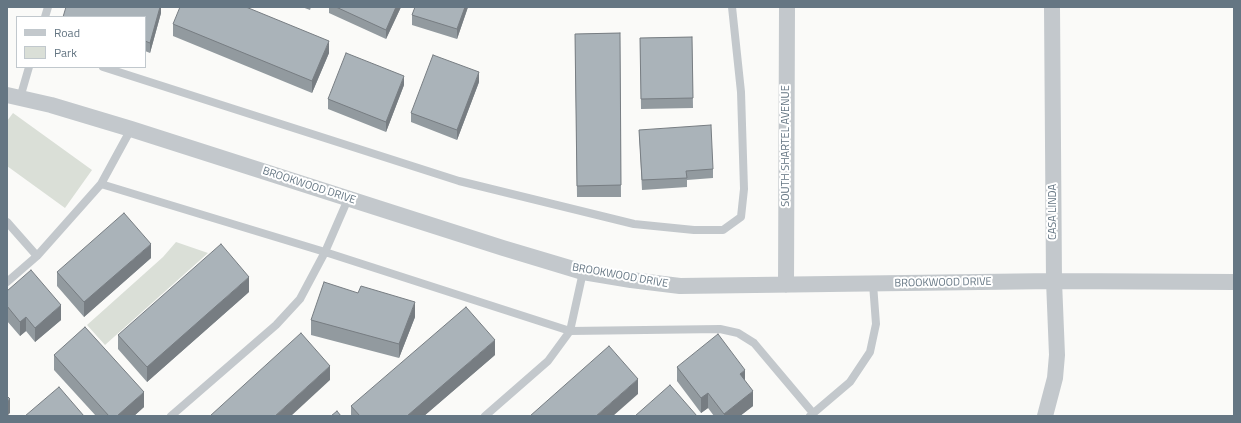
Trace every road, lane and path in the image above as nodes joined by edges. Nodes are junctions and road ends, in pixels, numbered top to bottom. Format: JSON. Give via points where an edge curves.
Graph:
{"nodes":[{"id":1,"x":732,"y":7,"type":"edge"},
{"id":2,"x":787,"y":7,"type":"edge"},
{"id":3,"x":1052,"y":7,"type":"edge"},
{"id":4,"x":28,"y":68,"type":"edge"},
{"id":5,"x":107,"y":68,"type":"edge"},
{"id":6,"x":13,"y":97,"type":"edge"},
{"id":7,"x":131,"y":129,"type":"junction"},
{"id":8,"x":101,"y":184,"type":"junction"},
{"id":9,"x":348,"y":199,"type":"junction"},
{"id":10,"x":7,"y":222,"type":"edge"},
{"id":11,"x":325,"y":252,"type":"junction"},
{"id":12,"x":37,"y":256,"type":"junction"},
{"id":13,"x":583,"y":272,"type":"junction"},
{"id":14,"x":1054,"y":281,"type":"junction"},
{"id":15,"x":7,"y":282,"type":"edge"},
{"id":16,"x":1234,"y":282,"type":"edge"},
{"id":17,"x":873,"y":284,"type":"junction"},
{"id":18,"x":786,"y":285,"type":"junction"},
{"id":19,"x":570,"y":331,"type":"junction"},
{"id":20,"x":812,"y":414,"type":"edge"},
{"id":21,"x":171,"y":416,"type":"edge"},
{"id":22,"x":485,"y":416,"type":"edge"},
{"id":23,"x":1045,"y":416,"type":"edge"}],
"edges":[{"from":1,"to":5,"type":"lane","via":[[741,92],[744,189],[741,217],[723,230],[634,224],[459,181]]},
{"from":2,"to":18,"type":"street","name":"SOUTH SHARTEL AVENUE"},
{"from":3,"to":14,"type":"street","name":"CASA LINDA"},
{"from":4,"to":6,"type":"lane"},
{"from":6,"to":7,"type":"street","name":"BROOKWOOD DRIVE"},
{"from":7,"to":8,"type":"lane"},
{"from":7,"to":9,"type":"street","name":"BROOKWOOD DRIVE"},
{"from":8,"to":11,"type":"lane"},
{"from":8,"to":12,"type":"lane"},
{"from":9,"to":11,"type":"lane"},
{"from":9,"to":13,"type":"street","name":"BROOKWOOD DRIVE"},
{"from":10,"to":12,"type":"lane"},
{"from":11,"to":19,"type":"lane"},
{"from":11,"to":21,"type":"lane","via":[[300,299],[276,325]]},
{"from":12,"to":15,"type":"lane"},
{"from":13,"to":18,"type":"street","name":"BROOKWOOD DRIVE","via":[[680,286]]},
{"from":13,"to":19,"type":"lane"},
{"from":14,"to":16,"type":"street","name":"BROOKWOOD DRIVE"},
{"from":14,"to":17,"type":"street","name":"BROOKWOOD DRIVE"},
{"from":14,"to":23,"type":"street","name":"CASA LINDA","via":[[1057,355],[1055,378]]},
{"from":17,"to":18,"type":"street","name":"BROOKWOOD DRIVE"},
{"from":17,"to":20,"type":"lane","via":[[876,324],[870,352],[850,382]]},
{"from":19,"to":20,"type":"lane","via":[[720,329],[738,333],[754,343]]},
{"from":19,"to":22,"type":"lane","via":[[548,361]]}]}
